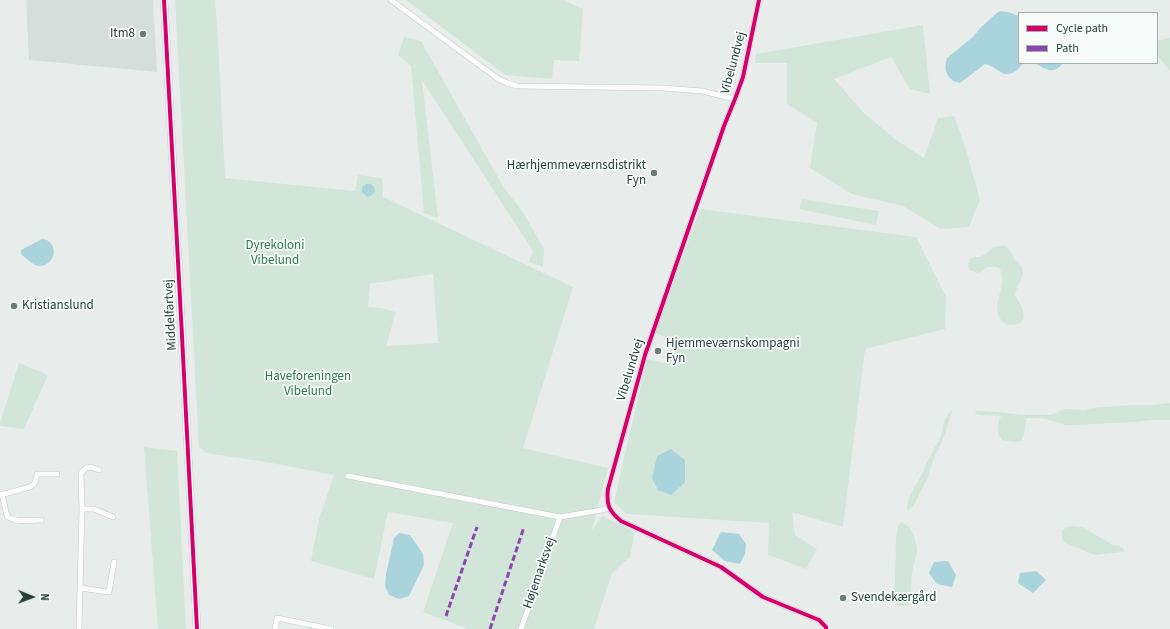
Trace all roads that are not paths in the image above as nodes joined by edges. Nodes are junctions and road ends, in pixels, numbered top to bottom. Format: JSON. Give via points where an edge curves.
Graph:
{"nodes":[{"id":1,"x":164,"y":0,"type":"edge"},
{"id":2,"x":391,"y":0,"type":"edge"},
{"id":3,"x":759,"y":0,"type":"edge"},
{"id":4,"x":735,"y":99,"type":"junction"},
{"id":5,"x":99,"y":470,"type":"dead end"},
{"id":6,"x":57,"y":474,"type":"dead end"},
{"id":7,"x":348,"y":476,"type":"dead end"},
{"id":8,"x":1,"y":495,"type":"edge"},
{"id":9,"x":82,"y":508,"type":"junction"},
{"id":10,"x":609,"y":508,"type":"junction"},
{"id":11,"x":113,"y":517,"type":"dead end"},
{"id":12,"x":560,"y":518,"type":"junction"},
{"id":13,"x":41,"y":520,"type":"dead end"},
{"id":14,"x":114,"y":562,"type":"dead end"},
{"id":15,"x":80,"y":588,"type":"junction"},
{"id":16,"x":79,"y":629,"type":"edge"},
{"id":17,"x":197,"y":629,"type":"edge"},
{"id":18,"x":275,"y":629,"type":"edge"},
{"id":19,"x":331,"y":629,"type":"edge"},
{"id":20,"x":521,"y":629,"type":"edge"},
{"id":21,"x":826,"y":629,"type":"edge"}],
"edges":[{"from":1,"to":17,"type":"main road","name":"Middelfartvej"},
{"from":2,"to":4,"type":"street","name":"Vibelundvej","via":[[507,83],[522,86],[692,90]]},
{"from":3,"to":4,"type":"street","name":"Vibelundvej","via":[[743,77]]},
{"from":4,"to":10,"type":"street","name":"Vibelundvej","via":[[645,355],[608,489]]},
{"from":5,"to":9,"type":"street","via":[[91,467],[81,473]]},
{"from":6,"to":8,"type":"street","via":[[37,474],[34,485]]},
{"from":7,"to":12,"type":"street"},
{"from":8,"to":13,"type":"street","via":[[7,516],[10,518]]},
{"from":9,"to":11,"type":"street","via":[[94,509]]},
{"from":9,"to":15,"type":"street"},
{"from":10,"to":12,"type":"street"},
{"from":10,"to":21,"type":"street","via":[[621,521],[721,567],[763,597],[819,620]]},
{"from":12,"to":20,"type":"street","name":"Højemarksvej"},
{"from":14,"to":15,"type":"street","via":[[109,592]]},
{"from":15,"to":16,"type":"street"},
{"from":18,"to":19,"type":"street","via":[[276,618]]}]}
